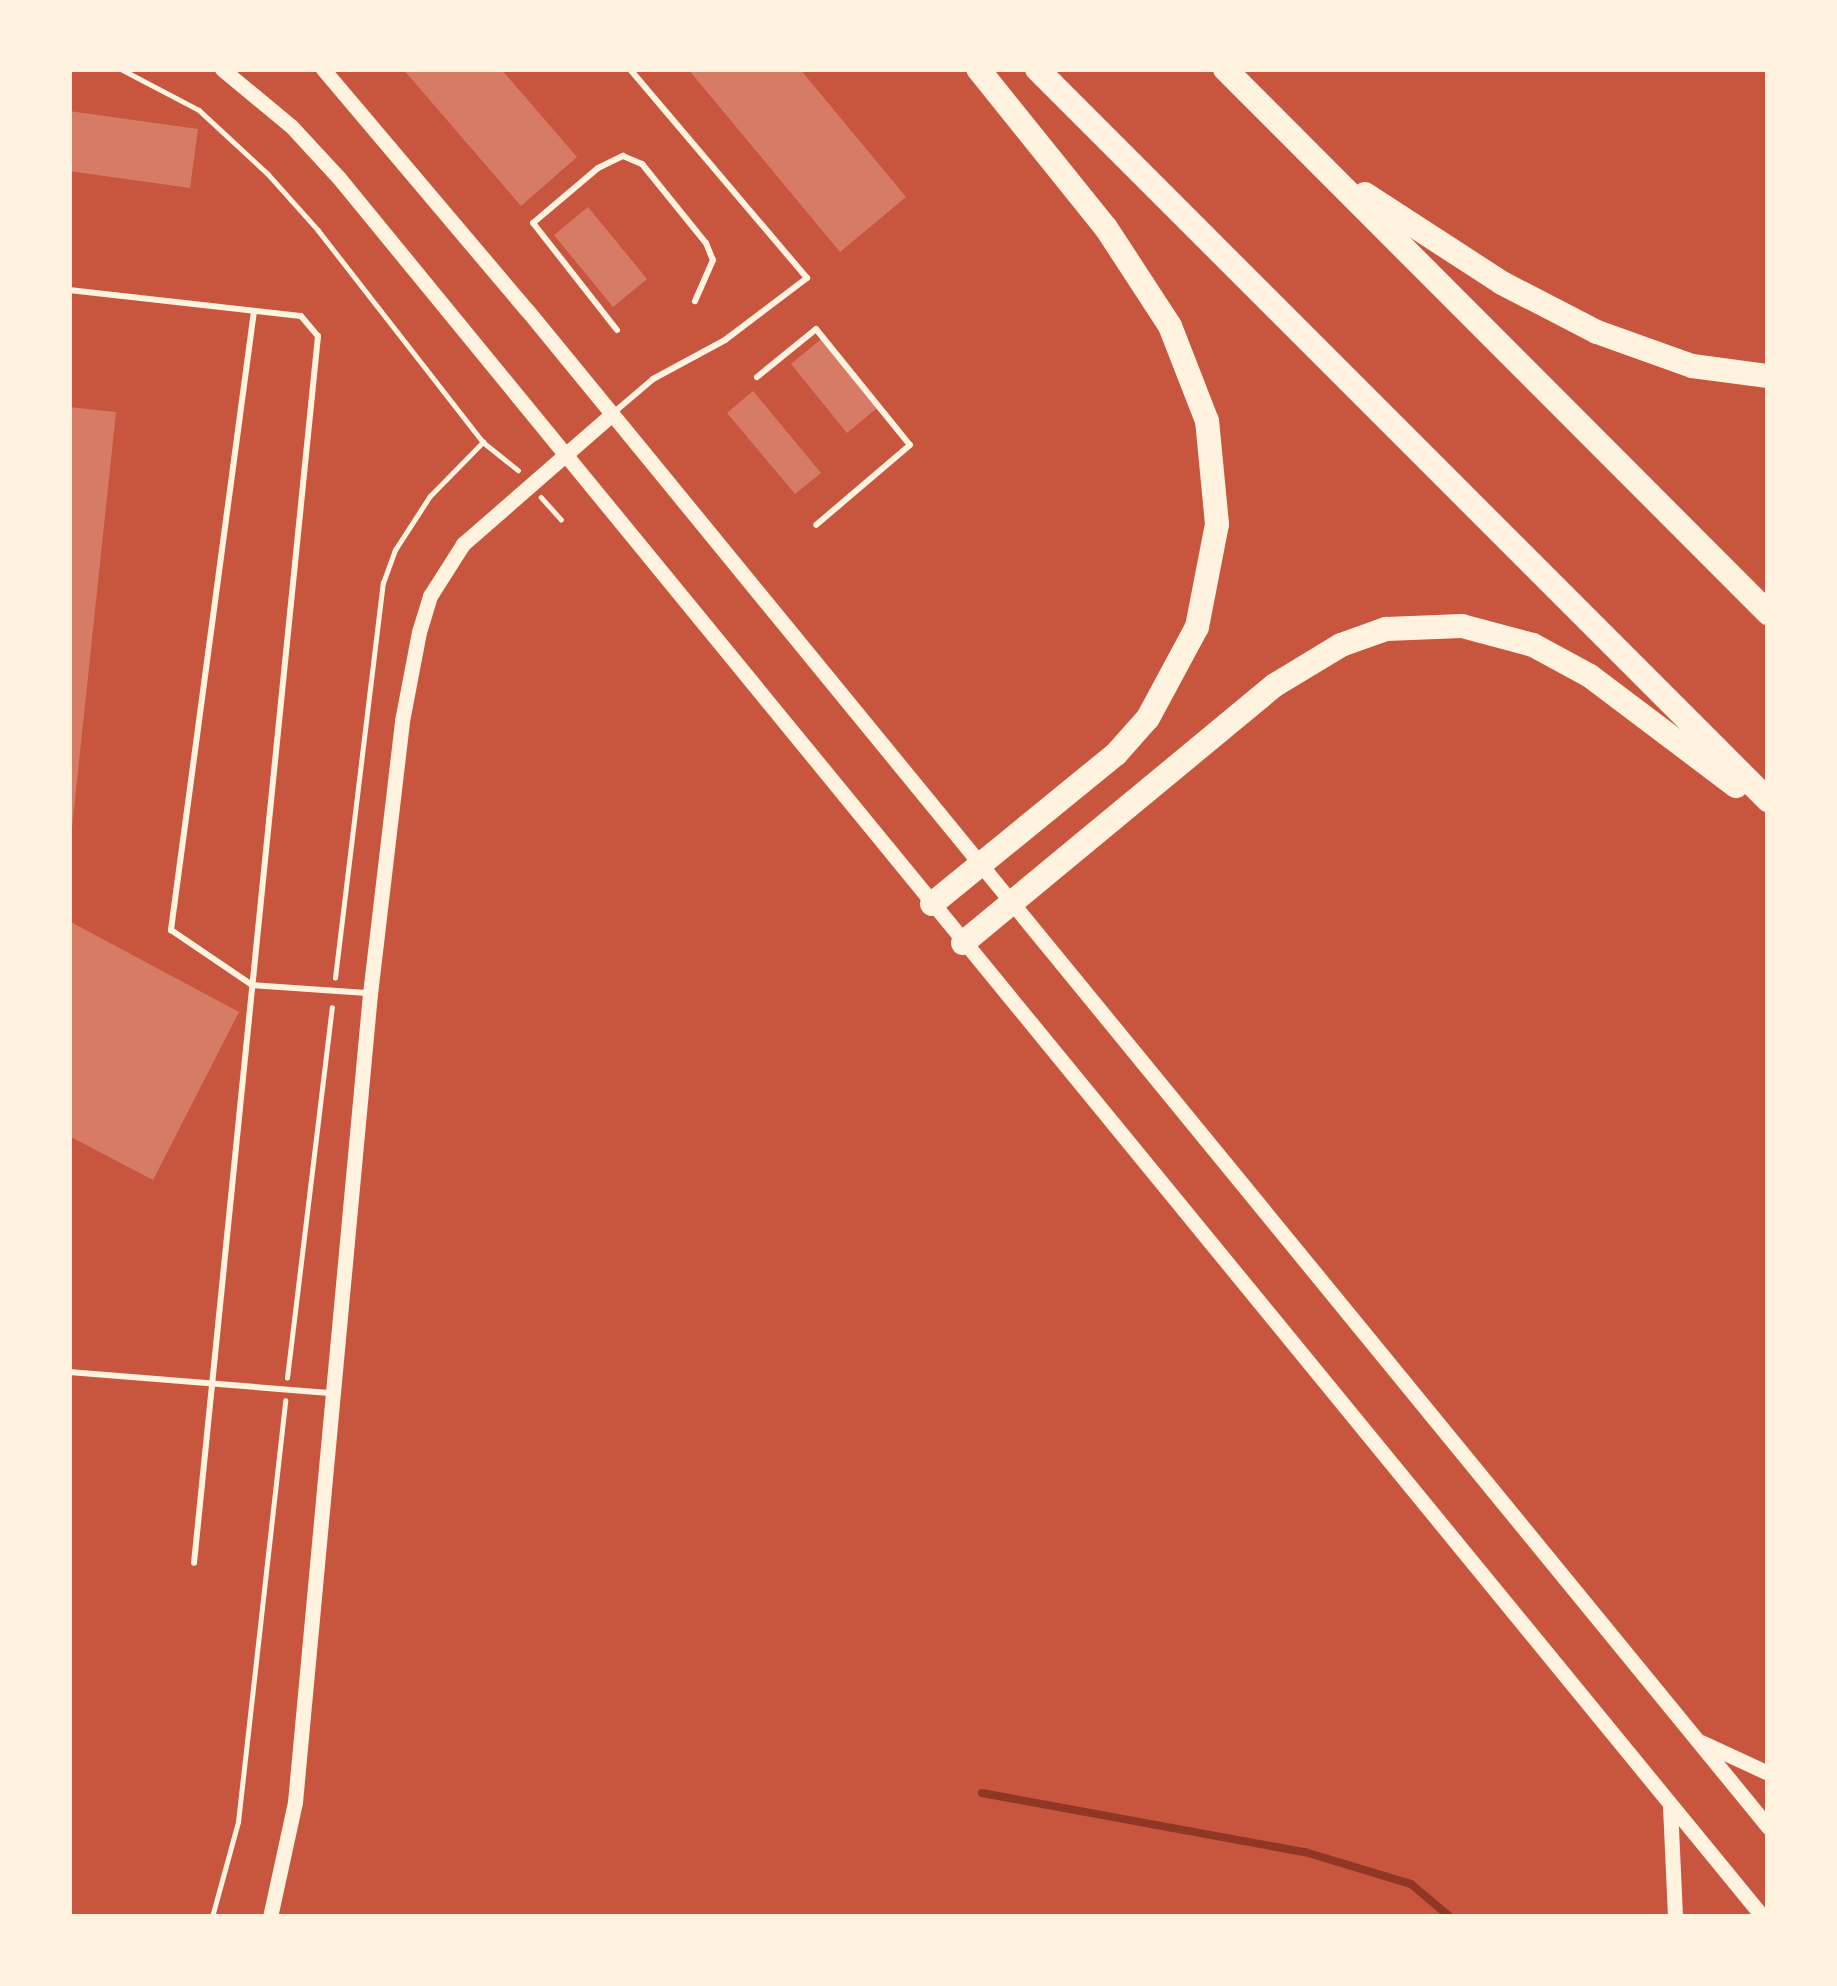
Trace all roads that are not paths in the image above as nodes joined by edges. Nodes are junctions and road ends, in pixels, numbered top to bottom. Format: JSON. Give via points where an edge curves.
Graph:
{"nodes":[{"id":1,"x":222,"y":69,"type":"edge"},
{"id":2,"x":322,"y":69,"type":"edge"},
{"id":3,"x":630,"y":69,"type":"edge"},
{"id":4,"x":978,"y":69,"type":"edge"},
{"id":5,"x":1037,"y":69,"type":"edge"},
{"id":6,"x":1225,"y":69,"type":"edge"},
{"id":7,"x":1323,"y":167,"type":"junction"},
{"id":8,"x":69,"y":290,"type":"edge"},
{"id":9,"x":695,"y":301,"type":"dead end"},
{"id":10,"x":254,"y":311,"type":"junction"},
{"id":11,"x":617,"y":330,"type":"dead end"},
{"id":12,"x":1768,"y":376,"type":"edge"},
{"id":13,"x":757,"y":377,"type":"dead end"},
{"id":14,"x":611,"y":414,"type":"junction"},
{"id":15,"x":563,"y":454,"type":"junction"},
{"id":16,"x":816,"y":525,"type":"dead end"},
{"id":17,"x":1768,"y":613,"type":"edge"},
{"id":18,"x":1768,"y":800,"type":"edge"},
{"id":19,"x":1768,"y":810,"type":"edge"},
{"id":20,"x":980,"y":864,"type":"junction"},
{"id":21,"x":1012,"y":902,"type":"junction"},
{"id":22,"x":932,"y":904,"type":"junction"},
{"id":23,"x":963,"y":943,"type":"junction"},
{"id":24,"x":252,"y":985,"type":"junction"},
{"id":25,"x":370,"y":994,"type":"junction"},
{"id":26,"x":69,"y":1372,"type":"edge"},
{"id":27,"x":212,"y":1386,"type":"junction"},
{"id":28,"x":336,"y":1394,"type":"junction"},
{"id":29,"x":194,"y":1564,"type":"dead end"},
{"id":30,"x":1698,"y":1741,"type":"junction"},
{"id":31,"x":1768,"y":1773,"type":"edge"},
{"id":32,"x":1670,"y":1803,"type":"junction"},
{"id":33,"x":1768,"y":1827,"type":"edge"},
{"id":34,"x":270,"y":1917,"type":"edge"},
{"id":35,"x":1675,"y":1917,"type":"edge"},
{"id":36,"x":1763,"y":1917,"type":"edge"}],
"edges":[{"from":1,"to":15,"type":"street","via":[[313,149]]},
{"from":2,"to":14,"type":"street"},
{"from":3,"to":14,"type":"lane","via":[[807,278]]},
{"from":4,"to":20,"type":"highway","via":[[1159,306],[1202,403],[1218,503],[1203,605],[1158,704],[1116,754]]},
{"from":5,"to":18,"type":"highway"},
{"from":6,"to":7,"type":"highway"},
{"from":7,"to":12,"type":"highway","via":[[1502,283],[1597,332],[1692,365]]},
{"from":7,"to":17,"type":"highway"},
{"from":8,"to":10,"type":"lane"},
{"from":9,"to":11,"type":"lane","via":[[713,260],[706,243],[642,164],[623,156],[533,223]]},
{"from":10,"to":24,"type":"lane","via":[[171,930]]},
{"from":10,"to":24,"type":"lane","via":[[301,316],[318,336]]},
{"from":13,"to":16,"type":"lane","via":[[816,328],[910,445]]},
{"from":14,"to":15,"type":"street"},
{"from":14,"to":20,"type":"street"},
{"from":15,"to":22,"type":"street"},
{"from":15,"to":25,"type":"street","via":[[463,544],[430,596],[402,721]]},
{"from":19,"to":21,"type":"highway","via":[[1554,655],[1487,630],[1410,625],[1363,636],[1297,669]]},
{"from":20,"to":21,"type":"street"},
{"from":20,"to":22,"type":"highway"},
{"from":21,"to":23,"type":"highway"},
{"from":21,"to":30,"type":"street"},
{"from":22,"to":23,"type":"street"},
{"from":23,"to":32,"type":"street"},
{"from":24,"to":25,"type":"lane"},
{"from":24,"to":27,"type":"lane"},
{"from":25,"to":28,"type":"street"},
{"from":26,"to":27,"type":"lane"},
{"from":27,"to":28,"type":"lane"},
{"from":27,"to":29,"type":"lane"},
{"from":28,"to":34,"type":"street","via":[[295,1802]]},
{"from":30,"to":31,"type":"street"},
{"from":30,"to":33,"type":"street"},
{"from":32,"to":35,"type":"street"},
{"from":32,"to":36,"type":"street"}]}
